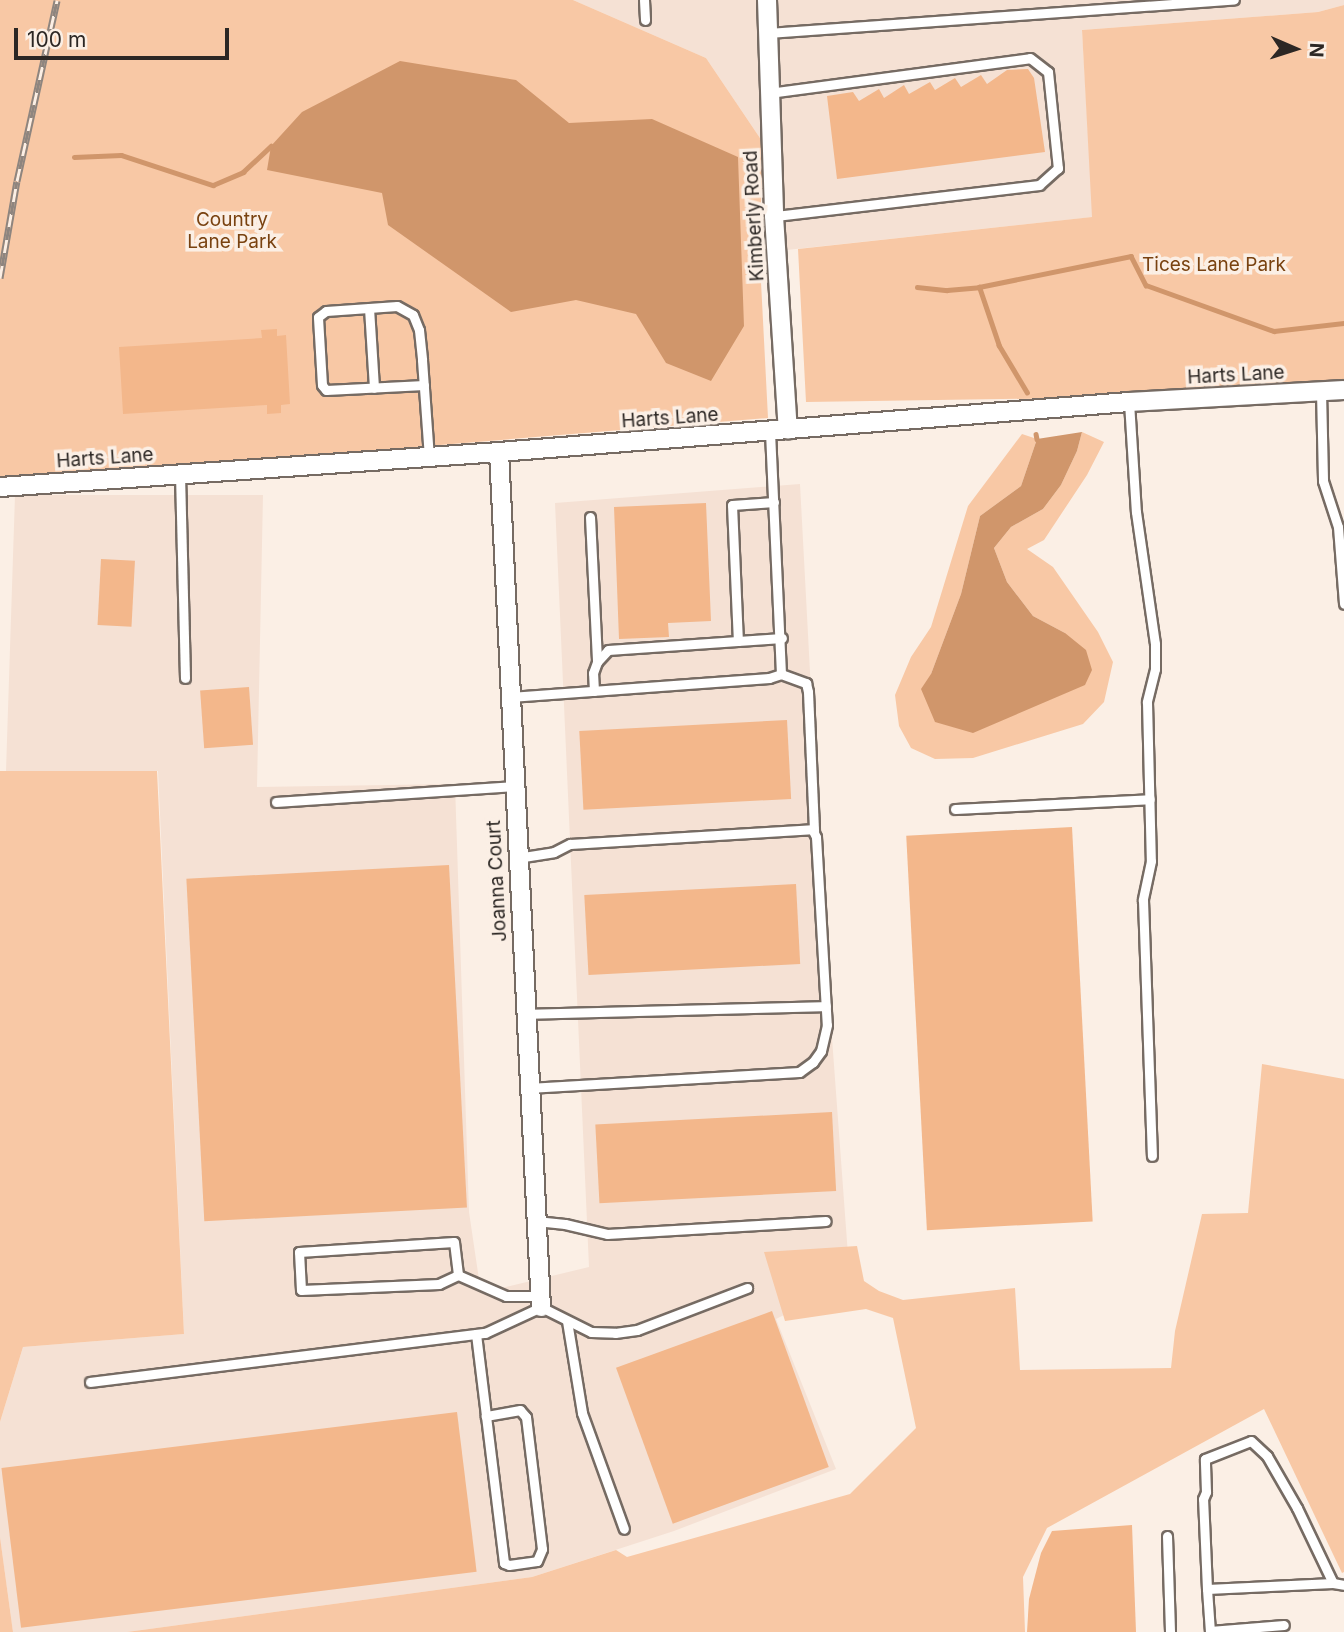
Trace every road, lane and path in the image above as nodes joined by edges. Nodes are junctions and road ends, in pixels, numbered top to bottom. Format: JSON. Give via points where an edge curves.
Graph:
{"nodes":[{"id":1,"x":644,"y":0,"type":"edge"},
{"id":2,"x":767,"y":0,"type":"edge"},
{"id":3,"x":1234,"y":0,"type":"edge"},
{"id":4,"x":645,"y":20,"type":"dead end"},
{"id":5,"x":768,"y":33,"type":"junction"},
{"id":6,"x":769,"y":93,"type":"junction"},
{"id":7,"x":774,"y":216,"type":"junction"},
{"id":8,"x":369,"y":308,"type":"junction"},
{"id":9,"x":424,"y":385,"type":"junction"},
{"id":10,"x":374,"y":388,"type":"junction"},
{"id":11,"x":1321,"y":390,"type":"junction"},
{"id":12,"x":1344,"y":390,"type":"edge"},
{"id":13,"x":1129,"y":402,"type":"junction"},
{"id":14,"x":779,"y":431,"type":"junction"},
{"id":15,"x":499,"y":452,"type":"junction"},
{"id":16,"x":429,"y":457,"type":"junction"},
{"id":17,"x":180,"y":474,"type":"junction"},
{"id":18,"x":0,"y":487,"type":"edge"},
{"id":19,"x":774,"y":502,"type":"junction"},
{"id":20,"x":590,"y":517,"type":"dead end"},
{"id":21,"x":1344,"y":604,"type":"edge"},
{"id":22,"x":782,"y":638,"type":"junction"},
{"id":23,"x":738,"y":641,"type":"junction"},
{"id":24,"x":597,"y":662,"type":"junction"},
{"id":25,"x":781,"y":674,"type":"junction"},
{"id":26,"x":185,"y":678,"type":"dead end"},
{"id":27,"x":594,"y":691,"type":"junction"},
{"id":28,"x":510,"y":698,"type":"junction"},
{"id":29,"x":514,"y":786,"type":"junction"},
{"id":30,"x":1150,"y":799,"type":"junction"},
{"id":31,"x":276,"y":802,"type":"dead end"},
{"id":32,"x":955,"y":809,"type":"dead end"},
{"id":33,"x":814,"y":831,"type":"junction"},
{"id":34,"x":517,"y":858,"type":"junction"},
{"id":35,"x":825,"y":1006,"type":"junction"},
{"id":36,"x":524,"y":1014,"type":"junction"},
{"id":37,"x":528,"y":1088,"type":"junction"},
{"id":38,"x":1152,"y":1156,"type":"dead end"},
{"id":39,"x":534,"y":1221,"type":"junction"},
{"id":40,"x":826,"y":1221,"type":"dead end"},
{"id":41,"x":458,"y":1275,"type":"junction"},
{"id":42,"x":747,"y":1288,"type":"dead end"},
{"id":43,"x":540,"y":1302,"type":"junction"},
{"id":44,"x":567,"y":1321,"type":"junction"},
{"id":45,"x":476,"y":1334,"type":"junction"},
{"id":46,"x":90,"y":1382,"type":"dead end"},
{"id":47,"x":486,"y":1416,"type":"junction"},
{"id":48,"x":624,"y":1529,"type":"dead end"},
{"id":49,"x":1167,"y":1536,"type":"dead end"},
{"id":50,"x":1333,"y":1583,"type":"junction"},
{"id":51,"x":1344,"y":1585,"type":"edge"},
{"id":52,"x":1207,"y":1589,"type":"junction"},
{"id":53,"x":1284,"y":1625,"type":"dead end"},
{"id":54,"x":1210,"y":1631,"type":"edge"},
{"id":55,"x":1170,"y":1632,"type":"edge"}],
"edges":[{"from":1,"to":4,"type":"lane"},
{"from":2,"to":5,"type":"street","name":"Kimberly Road"},
{"from":3,"to":5,"type":"lane"},
{"from":5,"to":6,"type":"street","name":"Kimberly Road"},
{"from":6,"to":7,"type":"street","name":"Kimberly Road"},
{"from":6,"to":7,"type":"lane","via":[[1030,58],[1048,72],[1058,168],[1039,185]]},
{"from":7,"to":14,"type":"street","name":"Kimberly Road"},
{"from":8,"to":9,"type":"lane","via":[[397,306],[413,315],[419,330]]},
{"from":8,"to":10,"type":"lane"},
{"from":8,"to":10,"type":"lane","via":[[327,311],[318,317],[322,385],[326,390]]},
{"from":9,"to":10,"type":"lane"},
{"from":9,"to":16,"type":"lane"},
{"from":11,"to":12,"type":"street","name":"Harts Lane"},
{"from":11,"to":13,"type":"street","name":"Harts Lane"},
{"from":11,"to":21,"type":"lane","via":[[1323,481],[1338,527]]},
{"from":13,"to":14,"type":"street","name":"Harts Lane"},
{"from":13,"to":30,"type":"lane","via":[[1136,512],[1155,644],[1147,702]]},
{"from":14,"to":15,"type":"street","name":"Harts Lane"},
{"from":14,"to":19,"type":"lane"},
{"from":15,"to":16,"type":"street","name":"Harts Lane"},
{"from":15,"to":28,"type":"street","name":"Joanna Court"},
{"from":16,"to":17,"type":"street","name":"Harts Lane"},
{"from":17,"to":18,"type":"street","name":"Harts Lane"},
{"from":17,"to":26,"type":"lane"},
{"from":19,"to":22,"type":"lane"},
{"from":19,"to":23,"type":"lane","via":[[732,505]]},
{"from":20,"to":24,"type":"lane"},
{"from":22,"to":23,"type":"lane"},
{"from":22,"to":25,"type":"lane"},
{"from":23,"to":24,"type":"lane","via":[[608,650]]},
{"from":24,"to":27,"type":"lane"},
{"from":25,"to":27,"type":"lane"},
{"from":25,"to":33,"type":"lane","via":[[806,683],[808,692]]},
{"from":27,"to":28,"type":"lane"},
{"from":28,"to":29,"type":"street","name":"Joanna Court"},
{"from":29,"to":31,"type":"lane"},
{"from":29,"to":34,"type":"street","name":"Joanna Court"},
{"from":30,"to":32,"type":"lane"},
{"from":30,"to":38,"type":"lane","via":[[1151,861],[1143,900]]},
{"from":33,"to":34,"type":"lane","via":[[570,844],[554,852]]},
{"from":33,"to":35,"type":"lane"},
{"from":34,"to":36,"type":"street","name":"Joanna Court"},
{"from":35,"to":36,"type":"lane"},
{"from":35,"to":37,"type":"lane","via":[[821,1051],[799,1072]]},
{"from":36,"to":37,"type":"street","name":"Joanna Court"},
{"from":37,"to":39,"type":"street","name":"Joanna Court"},
{"from":39,"to":40,"type":"lane","via":[[607,1234]]},
{"from":39,"to":43,"type":"street","name":"Joanna Court"},
{"from":41,"to":41,"type":"lane","via":[[454,1242],[299,1252],[301,1290],[439,1284]]},
{"from":41,"to":43,"type":"lane","via":[[506,1296]]},
{"from":42,"to":44,"type":"lane","via":[[636,1330],[602,1334]]},
{"from":43,"to":44,"type":"lane"},
{"from":43,"to":45,"type":"lane"},
{"from":44,"to":48,"type":"lane","via":[[583,1413]]},
{"from":45,"to":46,"type":"lane"},
{"from":45,"to":47,"type":"lane"},
{"from":47,"to":47,"type":"lane","via":[[504,1563],[537,1561],[542,1549],[526,1417],[520,1410]]},
{"from":49,"to":55,"type":"lane"},
{"from":50,"to":51,"type":"lane"},
{"from":50,"to":52,"type":"lane"},
{"from":50,"to":52,"type":"lane","via":[[1267,1456],[1251,1441],[1205,1459]]},
{"from":52,"to":54,"type":"lane"},
{"from":53,"to":54,"type":"lane"}]}
